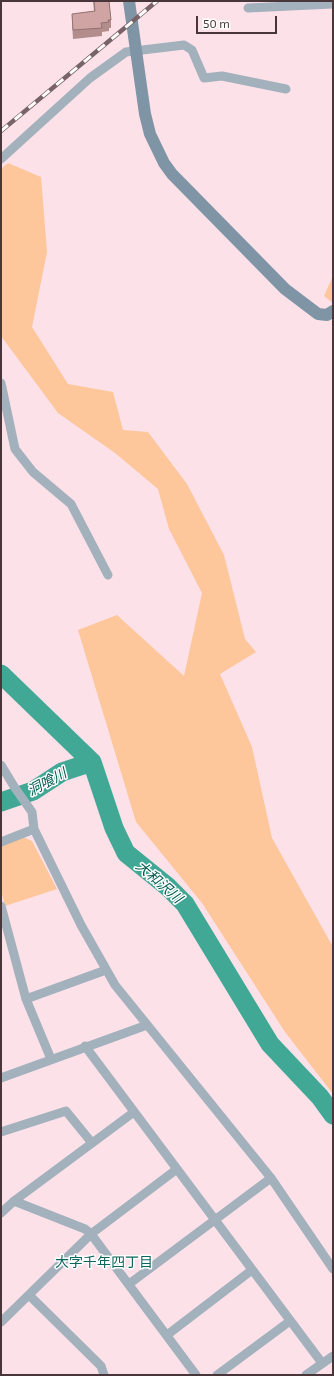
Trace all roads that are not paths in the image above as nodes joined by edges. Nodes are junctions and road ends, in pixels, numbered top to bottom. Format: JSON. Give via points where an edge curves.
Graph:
{"nodes":[{"id":1,"x":128,"y":1,"type":"edge"},
{"id":2,"x":290,"y":4,"type":"edge"},
{"id":3,"x":332,"y":4,"type":"edge"},
{"id":4,"x":248,"y":8,"type":"dead end"},
{"id":5,"x":136,"y":50,"type":"junction"},
{"id":6,"x":286,"y":89,"type":"dead end"},
{"id":7,"x":1,"y":159,"type":"edge"},
{"id":8,"x":333,"y":311,"type":"edge"},
{"id":9,"x":1,"y":383,"type":"edge"},
{"id":10,"x":108,"y":575,"type":"dead end"},
{"id":11,"x":1,"y":765,"type":"edge"},
{"id":12,"x":34,"y":829,"type":"junction"},
{"id":13,"x":1,"y":842,"type":"edge"},
{"id":14,"x":1,"y":906,"type":"edge"},
{"id":15,"x":2,"y":916,"type":"edge"},
{"id":16,"x":106,"y":970,"type":"junction"},
{"id":17,"x":26,"y":999,"type":"junction"},
{"id":18,"x":147,"y":1025,"type":"junction"},
{"id":19,"x":85,"y":1046,"type":"junction"},
{"id":20,"x":51,"y":1059,"type":"junction"},
{"id":21,"x":1,"y":1078,"type":"edge"},
{"id":22,"x":134,"y":1112,"type":"junction"},
{"id":23,"x":1,"y":1132,"type":"edge"},
{"id":24,"x":92,"y":1144,"type":"junction"},
{"id":25,"x":177,"y":1169,"type":"junction"},
{"id":26,"x":271,"y":1178,"type":"junction"},
{"id":27,"x":14,"y":1201,"type":"junction"},
{"id":28,"x":1,"y":1213,"type":"edge"},
{"id":29,"x":215,"y":1220,"type":"junction"},
{"id":30,"x":91,"y":1234,"type":"junction"},
{"id":31,"x":333,"y":1269,"type":"edge"},
{"id":32,"x":252,"y":1270,"type":"junction"},
{"id":33,"x":129,"y":1284,"type":"junction"},
{"id":34,"x":29,"y":1295,"type":"junction"},
{"id":35,"x":290,"y":1321,"type":"junction"},
{"id":36,"x":1,"y":1322,"type":"edge"},
{"id":37,"x":167,"y":1335,"type":"junction"},
{"id":38,"x":333,"y":1356,"type":"edge"},
{"id":39,"x":322,"y":1363,"type":"junction"},
{"id":40,"x":104,"y":1375,"type":"edge"},
{"id":41,"x":196,"y":1375,"type":"edge"},
{"id":42,"x":217,"y":1375,"type":"edge"},
{"id":43,"x":306,"y":1375,"type":"edge"}],
"edges":[{"from":1,"to":5,"type":"street"},
{"from":2,"to":3,"type":"street"},
{"from":2,"to":4,"type":"street"},
{"from":5,"to":6,"type":"street","via":[[184,45],[192,50],[204,78],[222,76]]},
{"from":5,"to":7,"type":"street","via":[[126,52],[90,78]]},
{"from":5,"to":8,"type":"street","via":[[150,134],[156,150],[172,174],[285,289],[318,314],[327,315]]},
{"from":9,"to":10,"type":"street","via":[[15,449],[33,472],[71,504]]},
{"from":11,"to":12,"type":"street","via":[[32,812]]},
{"from":12,"to":13,"type":"street"},
{"from":12,"to":16,"type":"street"},
{"from":14,"to":15,"type":"street"},
{"from":15,"to":17,"type":"street"},
{"from":16,"to":17,"type":"street"},
{"from":16,"to":18,"type":"street"},
{"from":17,"to":20,"type":"street"},
{"from":18,"to":19,"type":"street"},
{"from":18,"to":26,"type":"street"},
{"from":19,"to":20,"type":"street"},
{"from":19,"to":22,"type":"street"},
{"from":20,"to":21,"type":"street"},
{"from":22,"to":24,"type":"street"},
{"from":22,"to":25,"type":"street"},
{"from":23,"to":24,"type":"street","via":[[66,1111]]},
{"from":24,"to":27,"type":"street"},
{"from":25,"to":29,"type":"street"},
{"from":25,"to":30,"type":"street"},
{"from":26,"to":29,"type":"street"},
{"from":26,"to":31,"type":"street"},
{"from":27,"to":28,"type":"street"},
{"from":27,"to":30,"type":"street","via":[[85,1229]]},
{"from":29,"to":32,"type":"street"},
{"from":29,"to":33,"type":"street"},
{"from":30,"to":33,"type":"street"},
{"from":30,"to":34,"type":"street"},
{"from":32,"to":35,"type":"street"},
{"from":32,"to":37,"type":"street"},
{"from":33,"to":37,"type":"street"},
{"from":34,"to":36,"type":"street"},
{"from":34,"to":40,"type":"street","via":[[101,1366]]},
{"from":35,"to":39,"type":"street"},
{"from":35,"to":42,"type":"street"},
{"from":37,"to":41,"type":"street"},
{"from":38,"to":39,"type":"street"},
{"from":39,"to":43,"type":"street"}]}
